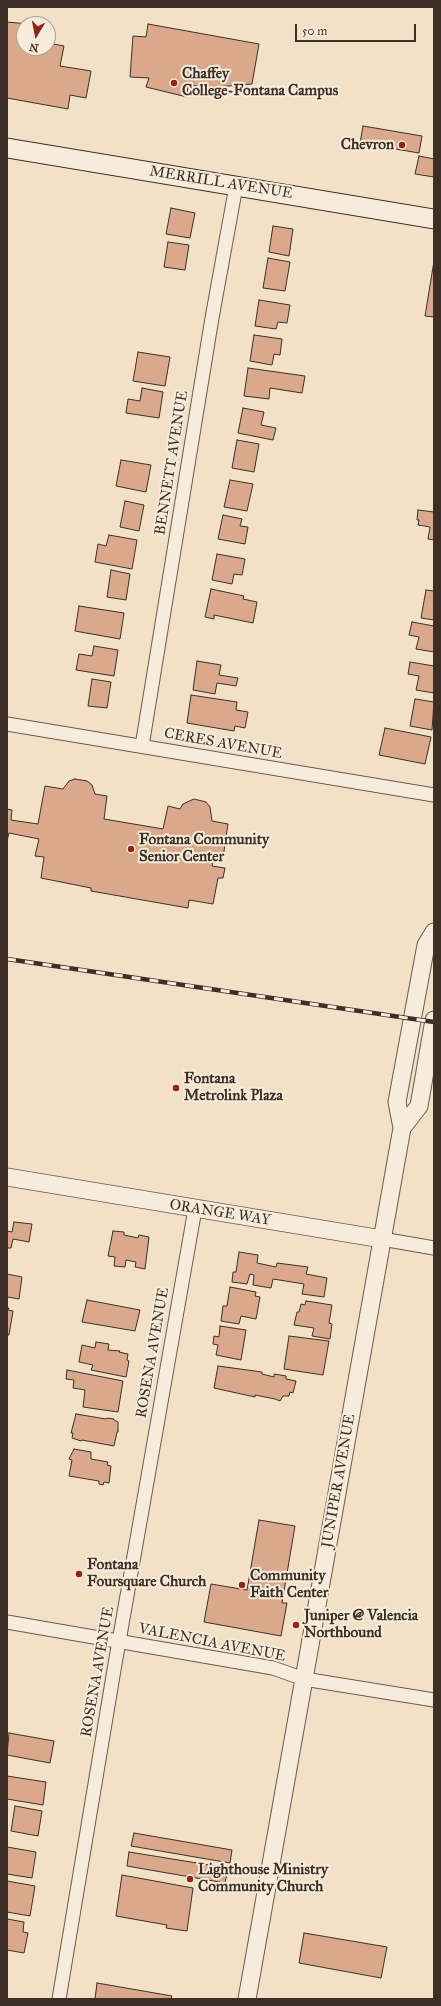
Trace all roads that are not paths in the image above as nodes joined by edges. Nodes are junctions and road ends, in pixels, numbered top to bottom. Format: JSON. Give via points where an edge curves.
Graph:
{"nodes":[{"id":1,"x":7,"y":148,"type":"edge"},
{"id":2,"x":236,"y":186,"type":"junction"},
{"id":3,"x":434,"y":219,"type":"edge"},
{"id":4,"x":7,"y":724,"type":"edge"},
{"id":5,"x":142,"y":746,"type":"junction"},
{"id":6,"x":434,"y":796,"type":"edge"},
{"id":7,"x":434,"y":932,"type":"edge"},
{"id":8,"x":434,"y":1020,"type":"edge"},
{"id":9,"x":402,"y":1128,"type":"junction"},
{"id":10,"x":7,"y":1177,"type":"edge"},
{"id":11,"x":194,"y":1209,"type":"junction"},
{"id":12,"x":382,"y":1239,"type":"junction"},
{"id":13,"x":434,"y":1248,"type":"edge"},
{"id":14,"x":7,"y":1622,"type":"edge"},
{"id":15,"x":119,"y":1642,"type":"junction"},
{"id":16,"x":304,"y":1679,"type":"junction"},
{"id":17,"x":434,"y":1700,"type":"edge"},
{"id":18,"x":59,"y":1999,"type":"edge"},
{"id":19,"x":247,"y":1999,"type":"edge"}],
"edges":[{"from":1,"to":2,"type":"main road","name":"MERRILL AVENUE"},
{"from":2,"to":3,"type":"main road","name":"MERRILL AVENUE"},
{"from":2,"to":5,"type":"street","name":"BENNETT AVENUE"},
{"from":4,"to":5,"type":"street","name":"CERES AVENUE"},
{"from":5,"to":6,"type":"street","name":"CERES AVENUE"},
{"from":7,"to":9,"type":"street","name":"JUNIPER AVENUE","via":[[426,945],[397,1102]]},
{"from":8,"to":9,"type":"street","name":"JUNIPER AVENUE","via":[[419,1106]]},
{"from":9,"to":12,"type":"street","name":"JUNIPER AVENUE"},
{"from":10,"to":11,"type":"street","name":"ORANGE WAY"},
{"from":11,"to":12,"type":"street","name":"ORANGE WAY"},
{"from":11,"to":15,"type":"street","name":"ROSENA AVENUE"},
{"from":12,"to":13,"type":"street","name":"ORANGE WAY"},
{"from":12,"to":16,"type":"street","name":"JUNIPER AVENUE"},
{"from":14,"to":15,"type":"street","name":"VALENCIA AVENUE"},
{"from":15,"to":16,"type":"street","name":"VALENCIA AVENUE","via":[[273,1668]]},
{"from":15,"to":18,"type":"street","name":"ROSENA AVENUE"},
{"from":16,"to":17,"type":"street","name":"VALENCIA AVENUE"},
{"from":16,"to":19,"type":"street","name":"JUNIPER AVENUE"}]}
